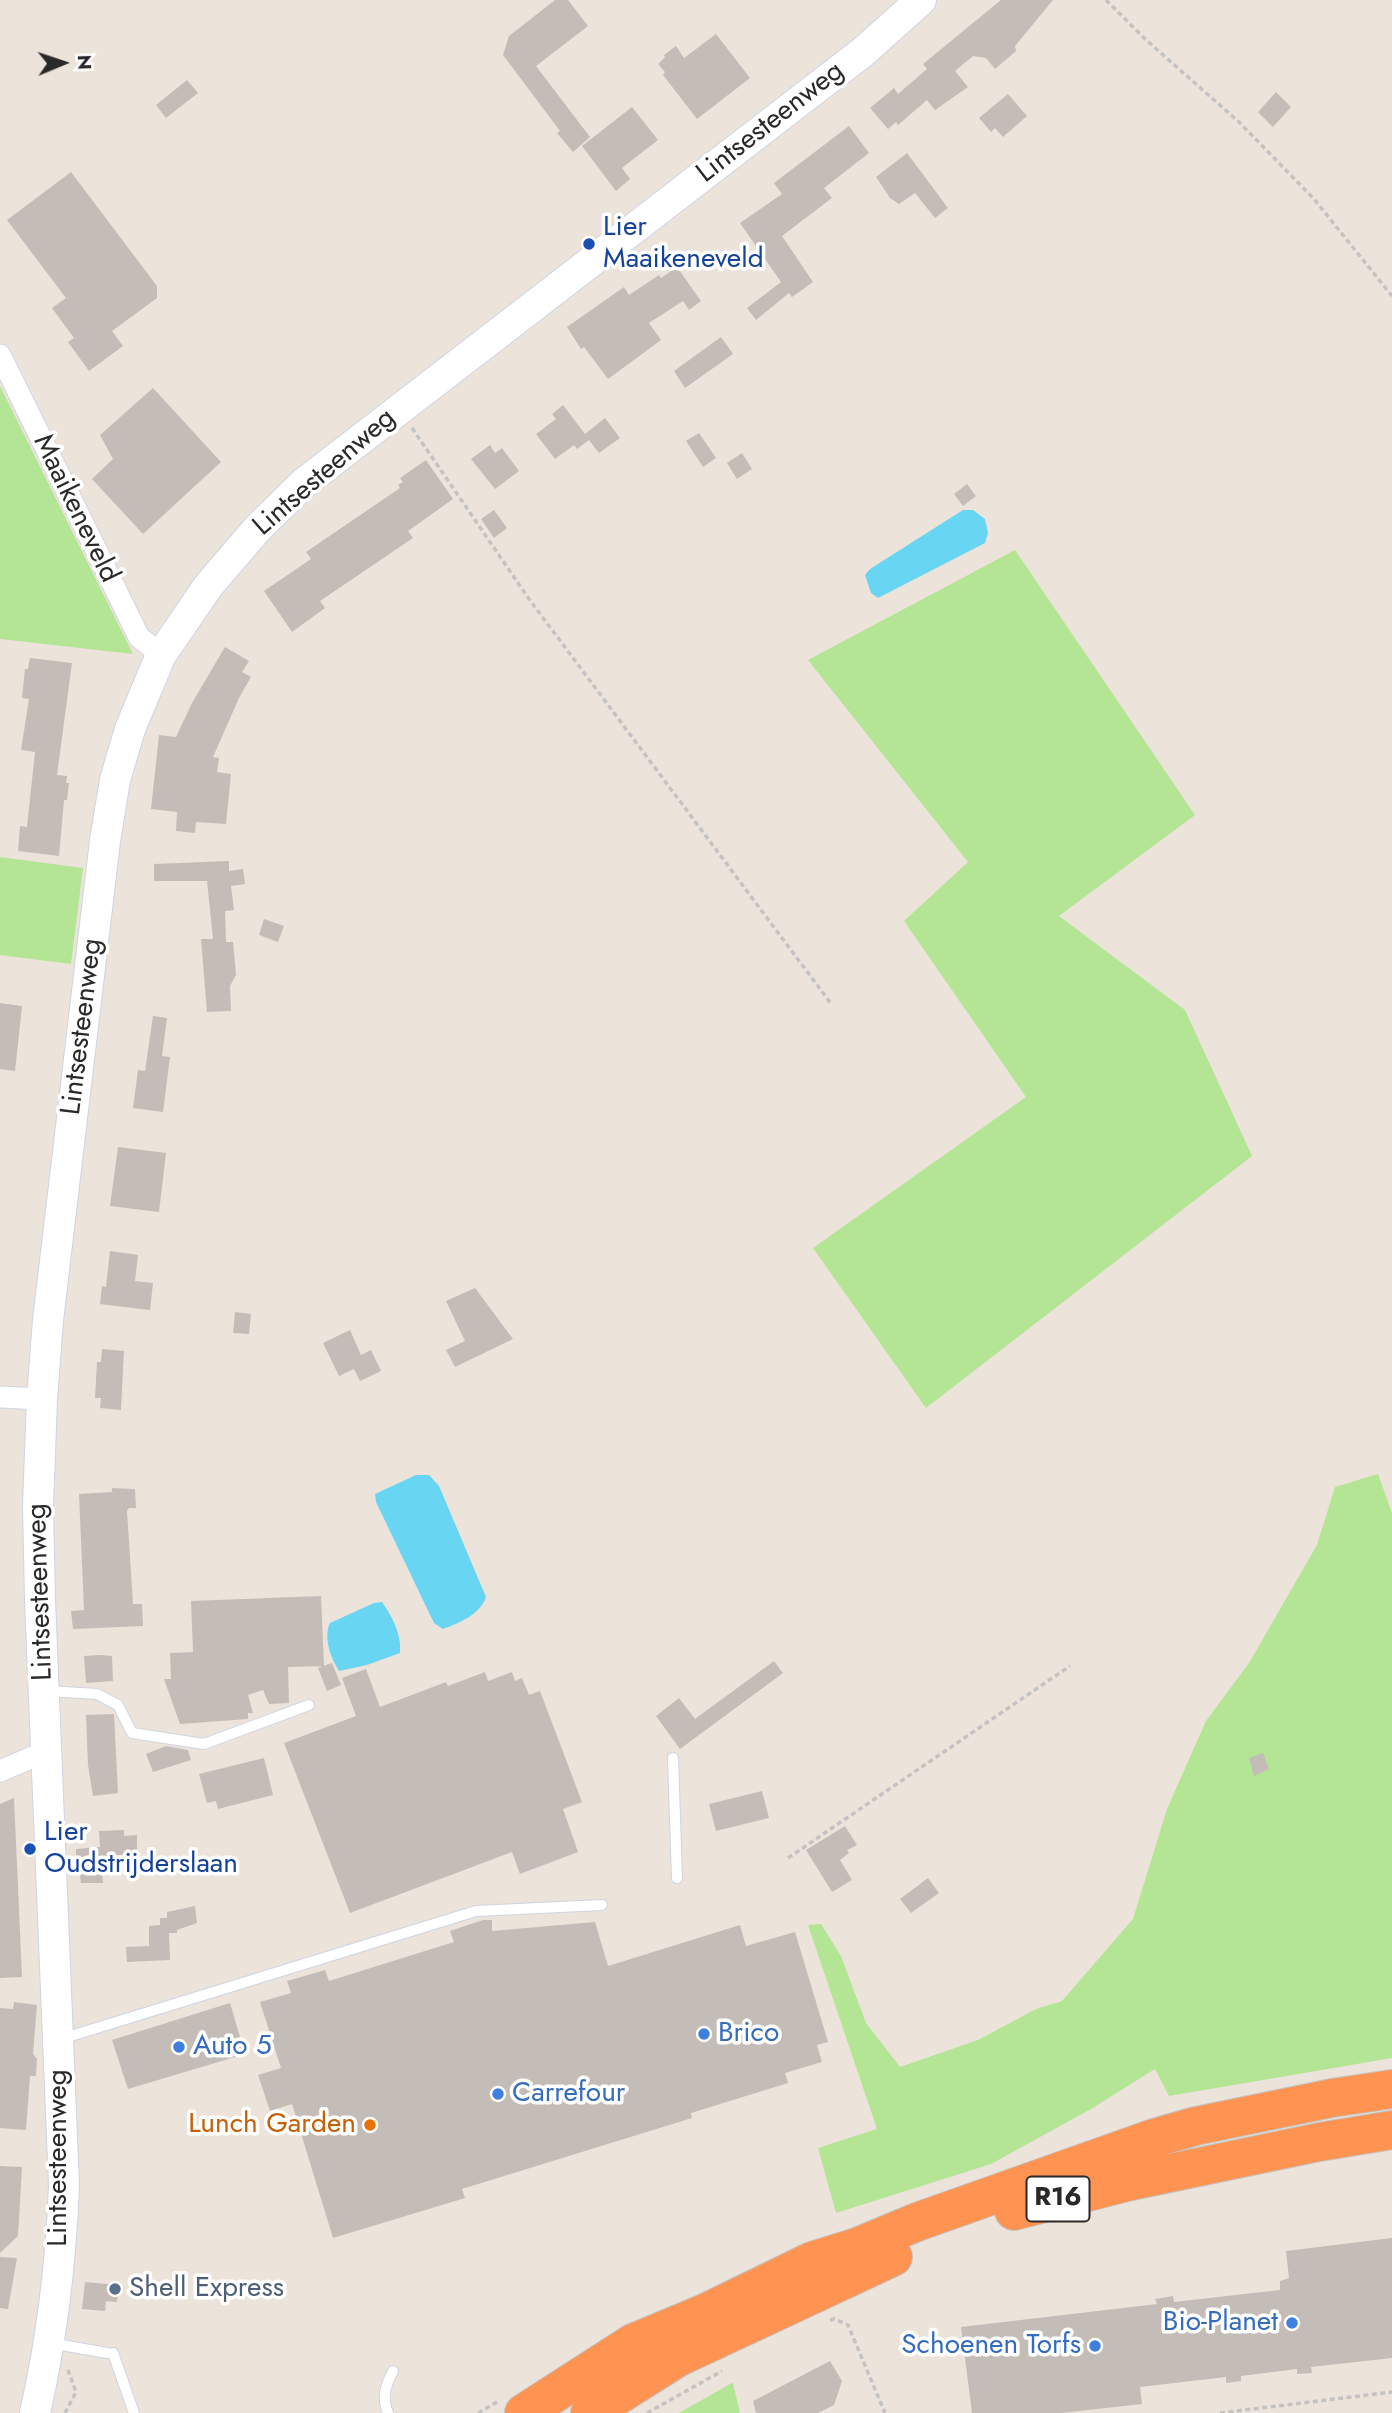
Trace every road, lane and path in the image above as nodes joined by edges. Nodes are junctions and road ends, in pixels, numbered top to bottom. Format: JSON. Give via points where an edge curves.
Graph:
{"nodes":[{"id":1,"x":921,"y":0,"type":"edge"},
{"id":2,"x":1105,"y":0,"type":"edge"},
{"id":3,"x":1392,"y":296,"type":"edge"},
{"id":4,"x":0,"y":355,"type":"edge"},
{"id":5,"x":400,"y":409,"type":"junction"},
{"id":6,"x":161,"y":655,"type":"junction"},
{"id":7,"x":832,"y":1005,"type":"dead end"},
{"id":8,"x":0,"y":1398,"type":"edge"},
{"id":9,"x":41,"y":1399,"type":"junction"},
{"id":10,"x":1070,"y":1665,"type":"dead end"},
{"id":11,"x":44,"y":1691,"type":"junction"},
{"id":12,"x":309,"y":1705,"type":"dead end"},
{"id":13,"x":47,"y":1751,"type":"junction"},
{"id":14,"x":673,"y":1758,"type":"dead end"},
{"id":15,"x":0,"y":1770,"type":"edge"},
{"id":16,"x":788,"y":1858,"type":"dead end"},
{"id":17,"x":677,"y":1878,"type":"dead end"},
{"id":18,"x":602,"y":1905,"type":"dead end"},
{"id":19,"x":59,"y":2040,"type":"junction"},
{"id":20,"x":1392,"y":2089,"type":"edge"},
{"id":21,"x":1392,"y":2130,"type":"edge"},
{"id":22,"x":857,"y":2247,"type":"junction"},
{"id":23,"x":825,"y":2321,"type":"dead end"},
{"id":24,"x":743,"y":2326,"type":"junction"},
{"id":25,"x":50,"y":2343,"type":"junction"},
{"id":26,"x":729,"y":2367,"type":"dead end"},
{"id":27,"x":393,"y":2371,"type":"dead end"},
{"id":28,"x":1392,"y":2392,"type":"edge"},
{"id":29,"x":35,"y":2413,"type":"edge"},
{"id":30,"x":134,"y":2413,"type":"edge"},
{"id":31,"x":388,"y":2413,"type":"edge"},
{"id":32,"x":524,"y":2413,"type":"edge"},
{"id":33,"x":560,"y":2413,"type":"edge"},
{"id":34,"x":590,"y":2413,"type":"edge"},
{"id":35,"x":625,"y":2413,"type":"edge"},
{"id":36,"x":647,"y":2413,"type":"edge"},
{"id":37,"x":885,"y":2413,"type":"edge"},
{"id":38,"x":1220,"y":2413,"type":"edge"}],
"edges":[{"from":1,"to":5,"type":"street","name":"Lintsesteenweg","via":[[863,52]]},
{"from":2,"to":3,"type":"path","via":[[1239,122],[1314,199]]},
{"from":4,"to":6,"type":"street","name":"Maaikeneveld","via":[[139,637]]},
{"from":5,"to":6,"type":"street","name":"Lintsesteenweg","via":[[304,483],[258,528],[209,585]]},
{"from":5,"to":7,"type":"path","via":[[529,599]]},
{"from":6,"to":9,"type":"street","name":"Lintsesteenweg","via":[[114,780],[57,1231]]},
{"from":8,"to":9,"type":"street"},
{"from":9,"to":11,"type":"street","name":"Lintsesteenweg","via":[[38,1506]]},
{"from":10,"to":16,"type":"path"},
{"from":11,"to":12,"type":"lane","via":[[97,1693],[118,1705],[132,1733],[204,1744]]},
{"from":11,"to":13,"type":"street","name":"Lintsesteenweg"},
{"from":13,"to":15,"type":"street"},
{"from":13,"to":19,"type":"street","name":"Lintsesteenweg"},
{"from":14,"to":17,"type":"lane"},
{"from":18,"to":19,"type":"lane","via":[[477,1911]]},
{"from":19,"to":25,"type":"street","name":"Lintsesteenweg","via":[[64,2200]]},
{"from":20,"to":22,"type":"highway","number":"R16","via":[[1154,2138]]},
{"from":21,"to":24,"type":"highway","number":"R16","via":[[1038,2203],[913,2248]]},
{"from":22,"to":32,"type":"highway","via":[[812,2261],[633,2343]]},
{"from":22,"to":33,"type":"highway","number":"R16","via":[[832,2264],[629,2365]]},
{"from":23,"to":37,"type":"path","via":[[834,2319],[848,2325]]},
{"from":24,"to":34,"type":"highway","number":"R16","via":[[677,2358]]},
{"from":24,"to":35,"type":"highway","via":[[693,2368]]},
{"from":25,"to":29,"type":"street","name":"Lintsesteenweg"},
{"from":25,"to":30,"type":"lane","via":[[110,2353]]},
{"from":26,"to":36,"type":"path"},
{"from":27,"to":31,"type":"lane","via":[[386,2386]]},
{"from":28,"to":38,"type":"path"}]}
